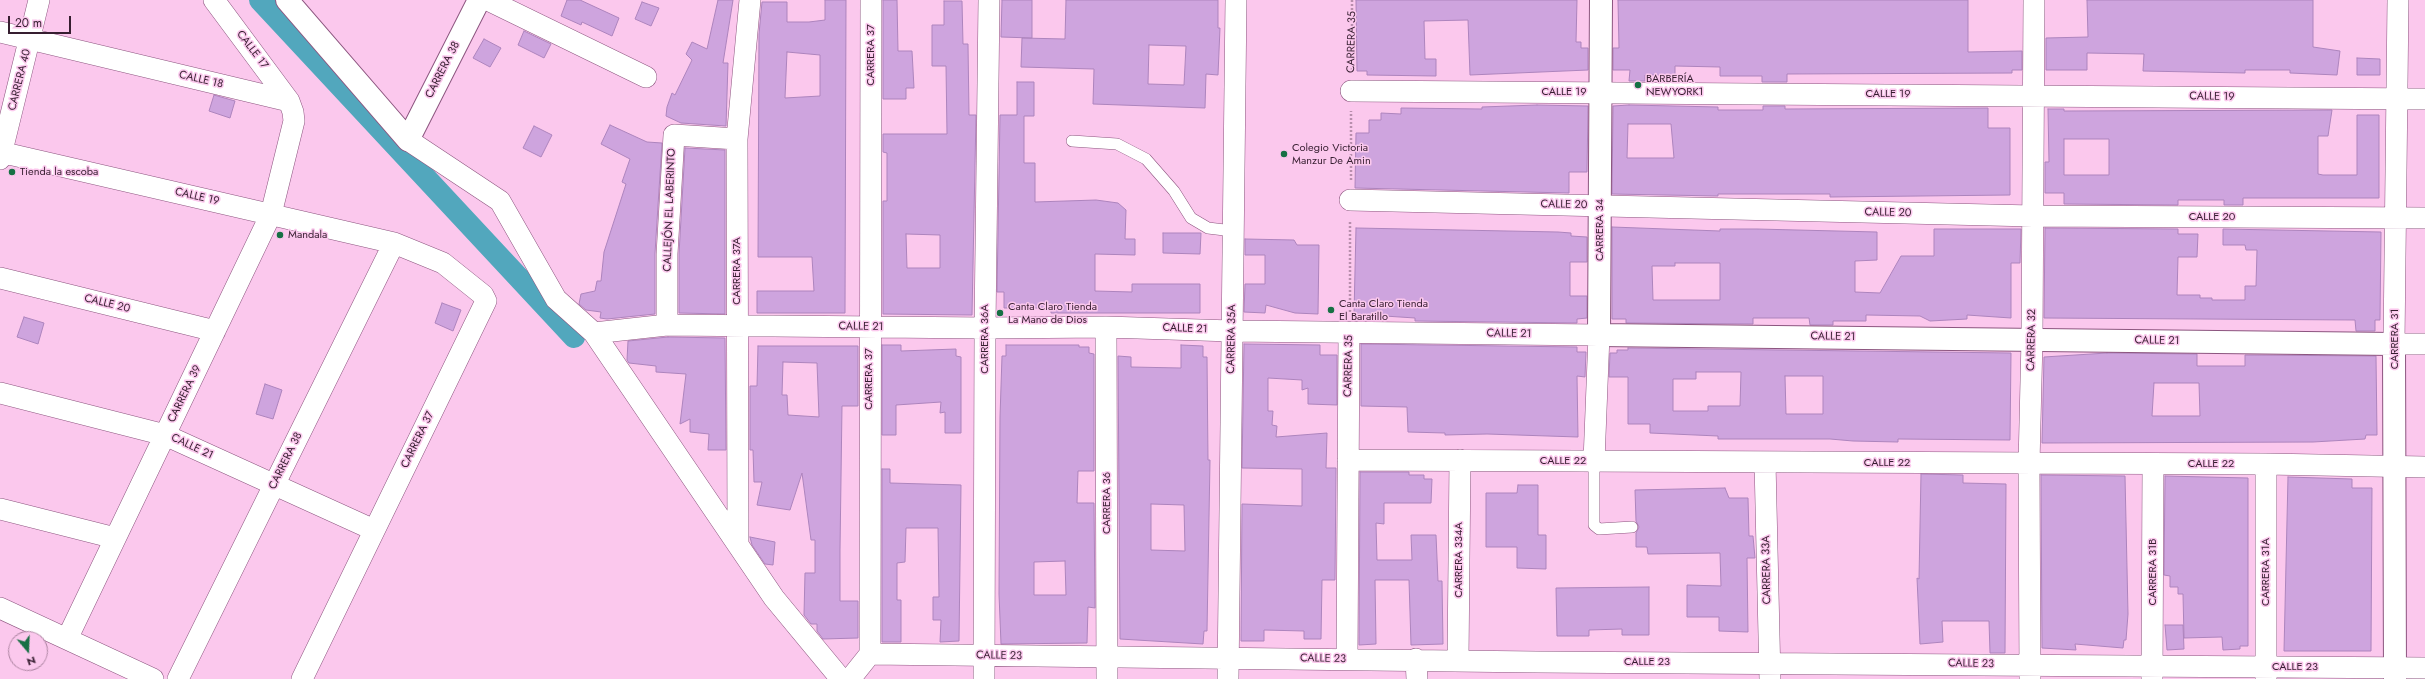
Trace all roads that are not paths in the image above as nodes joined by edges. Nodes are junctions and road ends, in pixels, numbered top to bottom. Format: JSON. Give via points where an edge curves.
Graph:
{"nodes":[{"id":1,"x":39,"y":0,"type":"edge"},
{"id":2,"x":214,"y":0,"type":"edge"},
{"id":3,"x":287,"y":0,"type":"edge"},
{"id":4,"x":479,"y":0,"type":"edge"},
{"id":5,"x":488,"y":0,"type":"edge"},
{"id":6,"x":750,"y":0,"type":"edge"},
{"id":7,"x":871,"y":0,"type":"edge"},
{"id":8,"x":989,"y":0,"type":"edge"},
{"id":9,"x":1236,"y":0,"type":"edge"},
{"id":10,"x":1601,"y":0,"type":"edge"},
{"id":11,"x":2034,"y":0,"type":"edge"},
{"id":12,"x":2398,"y":0,"type":"edge"},
{"id":13,"x":0,"y":32,"type":"edge"},
{"id":14,"x":30,"y":40,"type":"junction"},
{"id":15,"x":646,"y":77,"type":"dead end"},
{"id":16,"x":1351,"y":91,"type":"road end"},
{"id":17,"x":1600,"y":92,"type":"junction"},
{"id":18,"x":2033,"y":95,"type":"junction"},
{"id":19,"x":2397,"y":98,"type":"junction"},
{"id":20,"x":2425,"y":99,"type":"edge"},
{"id":21,"x":289,"y":101,"type":"junction"},
{"id":22,"x":737,"y":139,"type":"junction"},
{"id":23,"x":408,"y":140,"type":"junction"},
{"id":24,"x":1072,"y":140,"type":"dead end"},
{"id":25,"x":1,"y":154,"type":"edge"},
{"id":26,"x":1350,"y":200,"type":"road end"},
{"id":27,"x":1600,"y":206,"type":"junction"},
{"id":28,"x":271,"y":214,"type":"junction"},
{"id":29,"x":2033,"y":216,"type":"junction"},
{"id":30,"x":2396,"y":218,"type":"junction"},
{"id":31,"x":2425,"y":218,"type":"edge"},
{"id":32,"x":1233,"y":231,"type":"junction"},
{"id":33,"x":394,"y":243,"type":"junction"},
{"id":34,"x":0,"y":278,"type":"edge"},
{"id":35,"x":667,"y":325,"type":"junction"},
{"id":36,"x":737,"y":326,"type":"junction"},
{"id":37,"x":869,"y":327,"type":"junction"},
{"id":38,"x":1106,"y":327,"type":"junction"},
{"id":39,"x":984,"y":328,"type":"junction"},
{"id":40,"x":215,"y":331,"type":"junction"},
{"id":41,"x":1232,"y":331,"type":"junction"},
{"id":42,"x":1349,"y":332,"type":"junction"},
{"id":43,"x":594,"y":333,"type":"junction"},
{"id":44,"x":1599,"y":335,"type":"junction"},
{"id":45,"x":2032,"y":339,"type":"junction"},
{"id":46,"x":2394,"y":344,"type":"junction"},
{"id":47,"x":2425,"y":344,"type":"edge"},
{"id":48,"x":0,"y":393,"type":"edge"},
{"id":49,"x":165,"y":435,"type":"junction"},
{"id":50,"x":1348,"y":460,"type":"junction"},
{"id":51,"x":1460,"y":460,"type":"junction"},
{"id":52,"x":1594,"y":461,"type":"junction"},
{"id":53,"x":1765,"y":462,"type":"junction"},
{"id":54,"x":2029,"y":464,"type":"junction"},
{"id":55,"x":2266,"y":464,"type":"junction"},
{"id":56,"x":2153,"y":465,"type":"junction"},
{"id":57,"x":2425,"y":467,"type":"edge"},
{"id":58,"x":2395,"y":468,"type":"junction"},
{"id":59,"x":274,"y":484,"type":"junction"},
{"id":60,"x":0,"y":509,"type":"edge"},
{"id":61,"x":1632,"y":527,"type":"dead end"},
{"id":62,"x":374,"y":530,"type":"junction"},
{"id":63,"x":115,"y":538,"type":"junction"},
{"id":64,"x":738,"y":542,"type":"junction"},
{"id":65,"x":0,"y":608,"type":"edge"},
{"id":66,"x":67,"y":639,"type":"junction"},
{"id":67,"x":870,"y":654,"type":"junction"},
{"id":68,"x":985,"y":656,"type":"junction"},
{"id":69,"x":1108,"y":657,"type":"junction"},
{"id":70,"x":1228,"y":658,"type":"junction"},
{"id":71,"x":1347,"y":659,"type":"junction"},
{"id":72,"x":1458,"y":660,"type":"junction"},
{"id":73,"x":2425,"y":668,"type":"edge"},
{"id":74,"x":1417,"y":669,"type":"edge"},
{"id":75,"x":1654,"y":670,"type":"edge"},
{"id":76,"x":1537,"y":671,"type":"edge"},
{"id":77,"x":1770,"y":671,"type":"edge"},
{"id":78,"x":1906,"y":671,"type":"edge"},
{"id":79,"x":2030,"y":672,"type":"edge"},
{"id":80,"x":2152,"y":673,"type":"edge"},
{"id":81,"x":2266,"y":673,"type":"edge"},
{"id":82,"x":2395,"y":673,"type":"edge"},
{"id":83,"x":153,"y":679,"type":"edge"},
{"id":84,"x":178,"y":679,"type":"edge"},
{"id":85,"x":302,"y":679,"type":"edge"},
{"id":86,"x":842,"y":679,"type":"edge"},
{"id":87,"x":850,"y":679,"type":"edge"},
{"id":88,"x":984,"y":679,"type":"edge"},
{"id":89,"x":1107,"y":679,"type":"edge"},
{"id":90,"x":1228,"y":679,"type":"edge"}],
"edges":[{"from":1,"to":14,"type":"street","name":"CARRERA 40"},
{"from":2,"to":21,"type":"street","name":"CALLE 17"},
{"from":3,"to":23,"type":"street"},
{"from":4,"to":23,"type":"street","name":"CARRERA 38"},
{"from":5,"to":15,"type":"street"},
{"from":6,"to":22,"type":"street","name":"CARRERA 37A"},
{"from":7,"to":37,"type":"street","name":"CARRERA 37"},
{"from":8,"to":39,"type":"street","name":"CARRERA 36A"},
{"from":9,"to":32,"type":"street","name":"CARRERA 35A"},
{"from":10,"to":17,"type":"street","name":"CARRERA 34"},
{"from":11,"to":18,"type":"street","name":"CARRERA 32"},
{"from":12,"to":19,"type":"street","name":"CARRERA 31"},
{"from":13,"to":14,"type":"street","name":"CALLE 18"},
{"from":14,"to":21,"type":"street","name":"CALLE 18"},
{"from":14,"to":25,"type":"street","name":"CARRERA 40"},
{"from":16,"to":17,"type":"street","name":"CALLE 19"},
{"from":17,"to":18,"type":"street","name":"CALLE 19"},
{"from":17,"to":27,"type":"street","name":"CARRERA 34"},
{"from":18,"to":19,"type":"street","name":"CALLE 19"},
{"from":18,"to":29,"type":"street","name":"CARRERA 32"},
{"from":19,"to":20,"type":"street","name":"CALLE 19"},
{"from":19,"to":30,"type":"street","name":"CARRERA 31"},
{"from":21,"to":28,"type":"street","via":[[294,121]]},
{"from":22,"to":35,"type":"street","name":"CALLEJÓN EL LABERINTO","via":[[674,135],[667,254]]},
{"from":22,"to":36,"type":"street","name":"CARRERA 37A"},
{"from":23,"to":43,"type":"street","via":[[500,201],[556,299]]},
{"from":24,"to":32,"type":"lane","via":[[1117,144],[1146,159],[1174,191],[1191,218],[1208,228]]},
{"from":25,"to":28,"type":"street","name":"CALLE 19"},
{"from":26,"to":27,"type":"street","name":"CALLE 20"},
{"from":27,"to":29,"type":"street","name":"CALLE 20"},
{"from":27,"to":44,"type":"street","name":"CARRERA 34"},
{"from":28,"to":33,"type":"street","name":"CALLE 19"},
{"from":28,"to":40,"type":"street","name":"CARRERA 39"},
{"from":29,"to":30,"type":"street","name":"CALLE 20"},
{"from":29,"to":45,"type":"street","name":"CARRERA 32"},
{"from":30,"to":31,"type":"street","name":"CALLE 20"},
{"from":30,"to":46,"type":"street","name":"CARRERA 31"},
{"from":32,"to":41,"type":"street","name":"CARRERA 35A"},
{"from":33,"to":59,"type":"street","name":"CARRERA 38"},
{"from":33,"to":62,"type":"street","name":"CARRERA 37","via":[[443,263],[483,294],[486,302]]},
{"from":34,"to":40,"type":"street","name":"CALLE 20"},
{"from":35,"to":36,"type":"street","name":"CALLE 21"},
{"from":35,"to":43,"type":"street","name":"CALLE 21"},
{"from":36,"to":37,"type":"street","name":"CALLE 21"},
{"from":36,"to":64,"type":"street","name":"CARRERA 37A"},
{"from":37,"to":39,"type":"street","name":"CALLE 21"},
{"from":37,"to":67,"type":"street","name":"CARRERA 37"},
{"from":38,"to":39,"type":"street","name":"CALLE 21"},
{"from":38,"to":41,"type":"street","name":"CALLE 21"},
{"from":38,"to":69,"type":"street","name":"CARRERA 36"},
{"from":39,"to":68,"type":"street","name":"CARRERA 36A"},
{"from":40,"to":49,"type":"street","name":"CARRERA 39"},
{"from":41,"to":42,"type":"street","name":"CALLE 21"},
{"from":41,"to":70,"type":"street","name":"CARRERA 35A"},
{"from":42,"to":44,"type":"street","name":"CALLE 21"},
{"from":42,"to":50,"type":"street","name":"CARRERA 35"},
{"from":43,"to":64,"type":"street"},
{"from":44,"to":45,"type":"street","name":"CALLE 21"},
{"from":44,"to":52,"type":"street","name":"CARRERA 34"},
{"from":45,"to":46,"type":"street","name":"CALLE 21"},
{"from":45,"to":54,"type":"street","name":"CARRERA 32"},
{"from":46,"to":47,"type":"street","name":"CALLE 21"},
{"from":46,"to":58,"type":"street","name":"CARRERA 31"},
{"from":48,"to":49,"type":"street","name":"CALLE 21"},
{"from":49,"to":59,"type":"street","name":"CALLE 21"},
{"from":49,"to":63,"type":"street","name":"CARRERA 39"},
{"from":50,"to":51,"type":"street","name":"CALLE 22"},
{"from":50,"to":71,"type":"street","name":"CARRERA 35"},
{"from":51,"to":52,"type":"street","name":"CALLE 22"},
{"from":51,"to":72,"type":"street","name":"CARRERA 334A"},
{"from":52,"to":53,"type":"street","name":"CALLE 22"},
{"from":52,"to":61,"type":"lane","via":[[1594,525],[1599,529]]},
{"from":53,"to":54,"type":"street","name":"CALLE 22"},
{"from":53,"to":77,"type":"street","name":"CARRERA 33A"},
{"from":54,"to":56,"type":"street","name":"CALLE 22"},
{"from":54,"to":79,"type":"street","name":"CARRERA 32"},
{"from":55,"to":56,"type":"street","name":"CALLE 22"},
{"from":55,"to":58,"type":"street","name":"CALLE 22"},
{"from":55,"to":81,"type":"street","name":"CARRERA 31A"},
{"from":56,"to":80,"type":"street","name":"CARRERA 31B"},
{"from":57,"to":58,"type":"street","name":"CALLE 22"},
{"from":58,"to":82,"type":"street","name":"CARRERA 31"},
{"from":59,"to":62,"type":"street","name":"CALLE 21"},
{"from":59,"to":84,"type":"street","name":"CARRERA 38"},
{"from":60,"to":63,"type":"street"},
{"from":62,"to":85,"type":"street","name":"CARRERA 37"},
{"from":63,"to":66,"type":"street","name":"CARRERA 39"},
{"from":64,"to":86,"type":"street","via":[[774,598]]},
{"from":65,"to":66,"type":"street"},
{"from":66,"to":83,"type":"street"},
{"from":67,"to":68,"type":"street","name":"CALLE 23"},
{"from":67,"to":87,"type":"street"},
{"from":68,"to":69,"type":"street","name":"CALLE 23"},
{"from":68,"to":88,"type":"street","name":"CARRERA 36A"},
{"from":69,"to":70,"type":"street","name":"CALLE 23"},
{"from":69,"to":89,"type":"street","name":"CARRERA 36"},
{"from":70,"to":71,"type":"street","name":"CALLE 23"},
{"from":70,"to":90,"type":"street","name":"CARRERA 35A"},
{"from":71,"to":74,"type":"street","name":"CALLE 23"},
{"from":72,"to":74,"type":"street","name":"CALLE 23"},
{"from":72,"to":76,"type":"street","name":"CALLE 23"},
{"from":73,"to":82,"type":"street","name":"CALLE 23"},
{"from":75,"to":76,"type":"street","name":"CALLE 23"},
{"from":75,"to":77,"type":"street","name":"CALLE 23"},
{"from":77,"to":78,"type":"street","name":"CALLE 23"},
{"from":78,"to":79,"type":"street","name":"CALLE 23"},
{"from":79,"to":80,"type":"street","name":"CALLE 23"},
{"from":80,"to":81,"type":"street","name":"CALLE 23"},
{"from":81,"to":82,"type":"street","name":"CALLE 23"}]}
